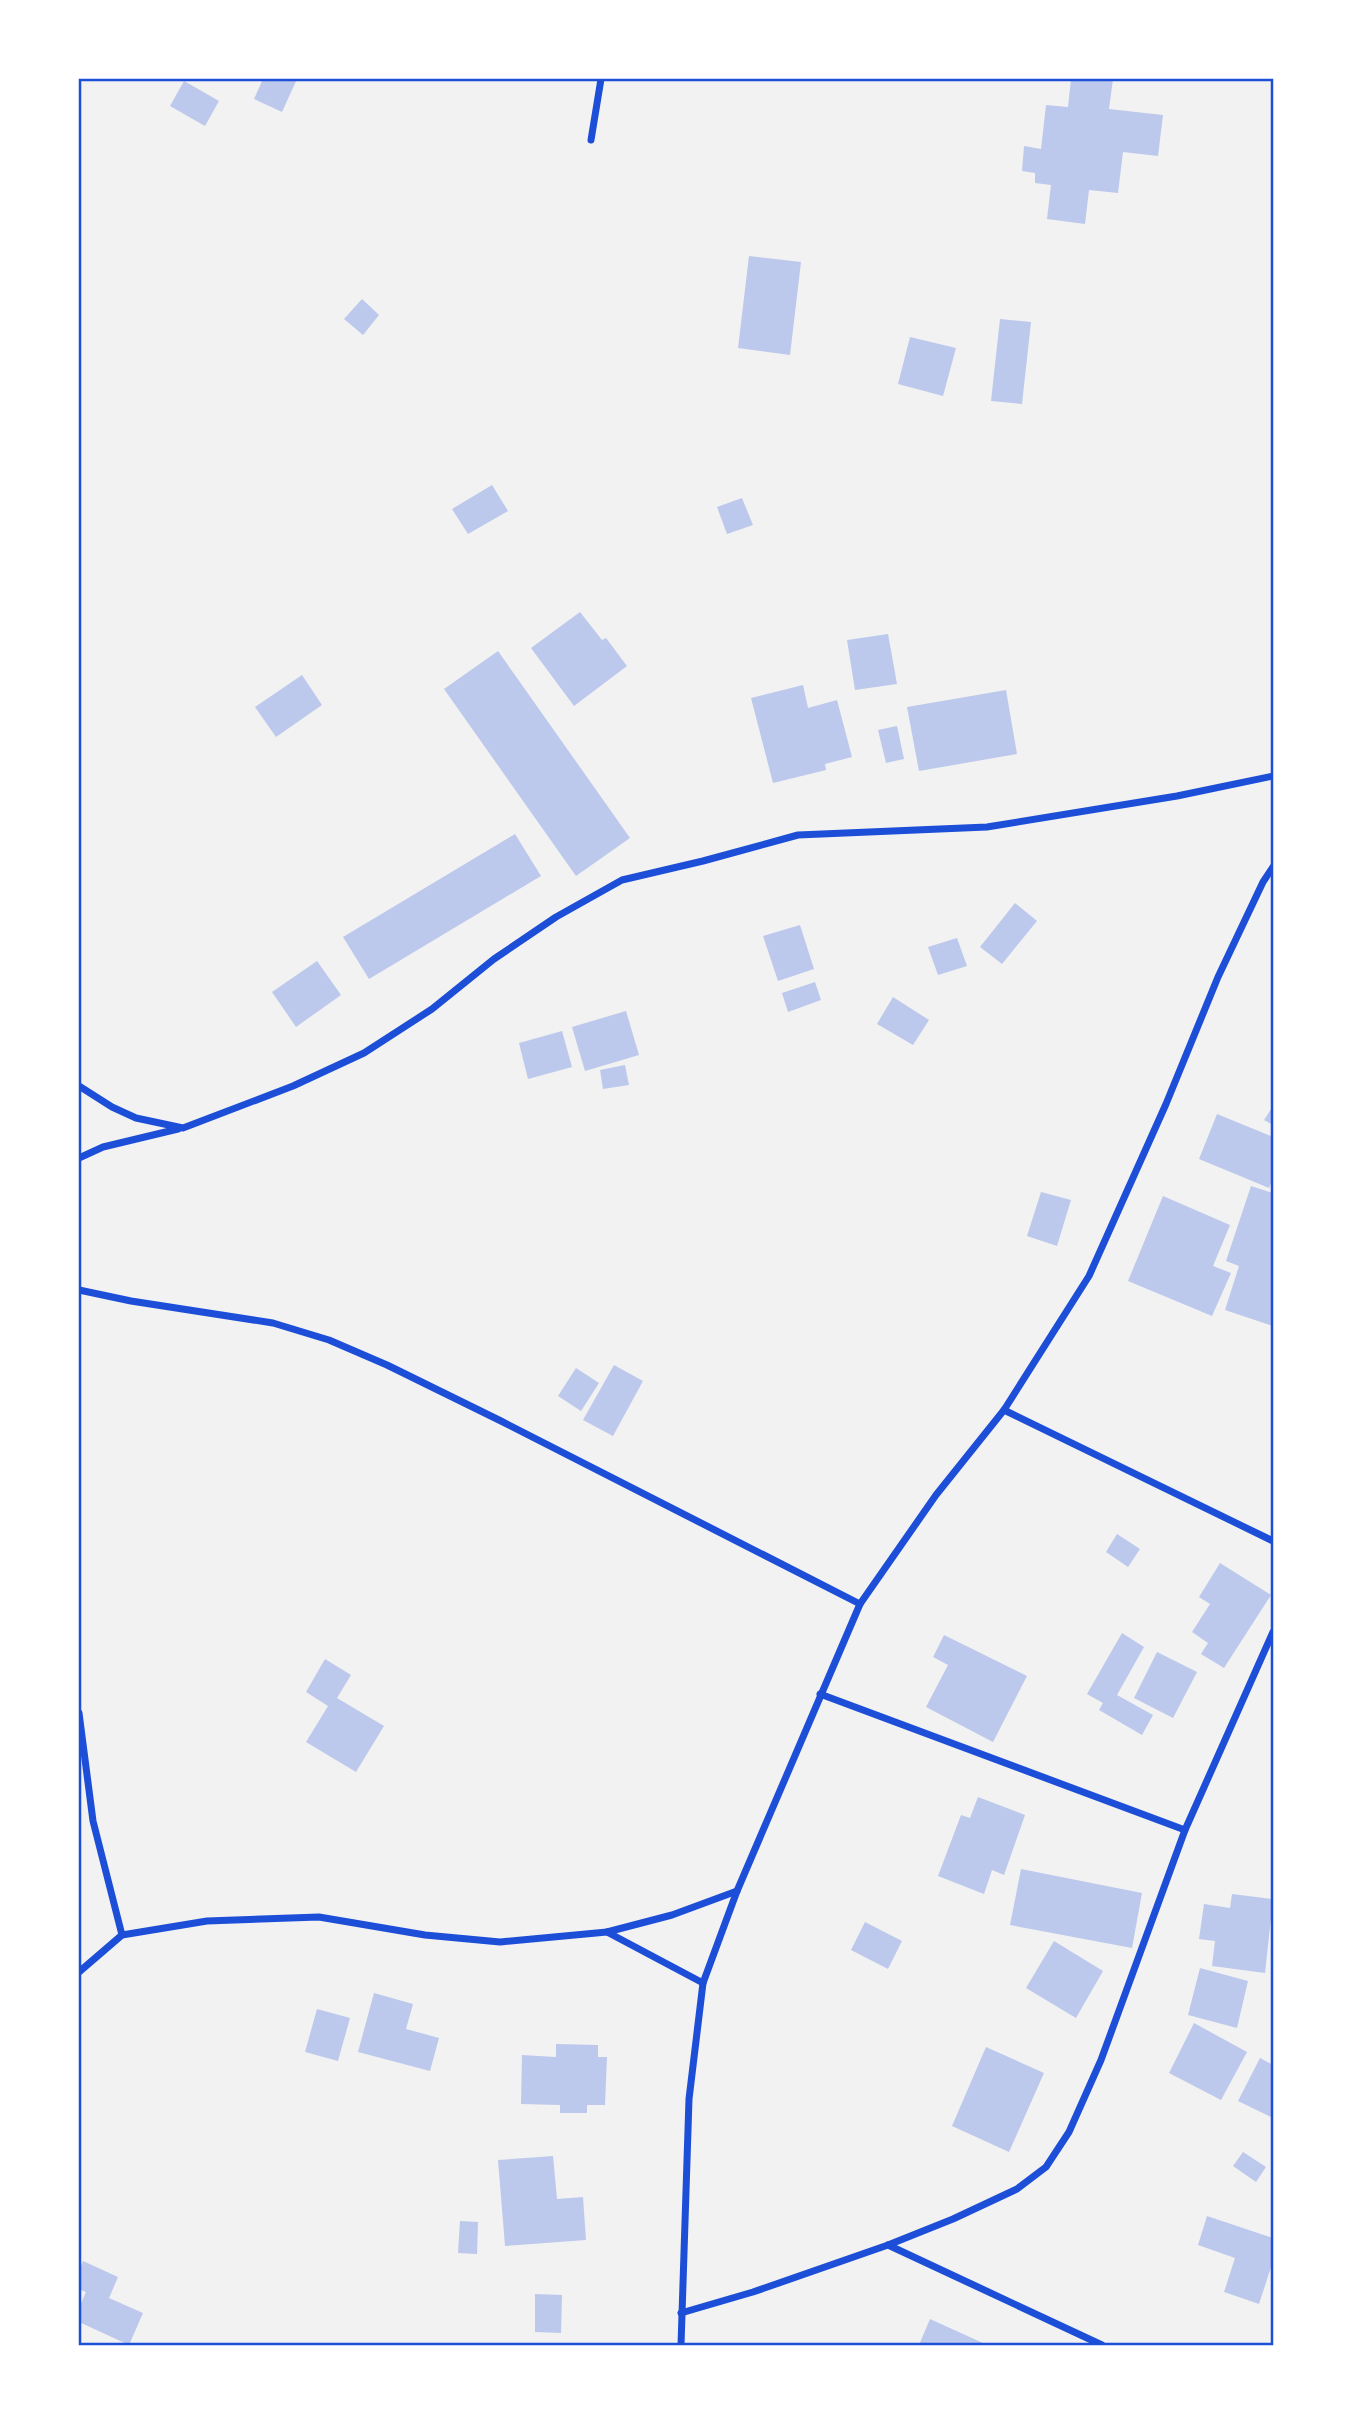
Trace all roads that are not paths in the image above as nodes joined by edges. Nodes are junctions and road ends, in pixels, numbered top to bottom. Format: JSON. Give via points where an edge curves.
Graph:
{"nodes":[{"id":1,"x":601,"y":79,"type":"edge"},
{"id":2,"x":591,"y":140,"type":"dead end"},
{"id":3,"x":1273,"y":776,"type":"edge"},
{"id":4,"x":1273,"y":867,"type":"edge"},
{"id":5,"x":79,"y":1086,"type":"edge"},
{"id":6,"x":183,"y":1128,"type":"junction"},
{"id":7,"x":79,"y":1158,"type":"edge"},
{"id":8,"x":79,"y":1290,"type":"edge"},
{"id":9,"x":1004,"y":1410,"type":"junction"},
{"id":10,"x":1273,"y":1541,"type":"edge"},
{"id":11,"x":860,"y":1604,"type":"junction"},
{"id":12,"x":1273,"y":1632,"type":"edge"},
{"id":13,"x":820,"y":1695,"type":"junction"},
{"id":14,"x":79,"y":1713,"type":"edge"},
{"id":15,"x":1185,"y":1829,"type":"junction"},
{"id":16,"x":737,"y":1891,"type":"junction"},
{"id":17,"x":607,"y":1931,"type":"junction"},
{"id":18,"x":122,"y":1936,"type":"junction"},
{"id":19,"x":79,"y":1972,"type":"edge"},
{"id":20,"x":703,"y":1983,"type":"junction"},
{"id":21,"x":888,"y":2245,"type":"junction"},
{"id":22,"x":681,"y":2313,"type":"junction"},
{"id":23,"x":681,"y":2345,"type":"edge"},
{"id":24,"x":1102,"y":2345,"type":"edge"}],
"edges":[{"from":1,"to":2,"type":"street"},
{"from":3,"to":6,"type":"street","via":[[987,827],[798,835],[622,880],[556,917],[364,1053]]},
{"from":4,"to":9,"type":"street","via":[[1218,977],[1089,1276]]},
{"from":5,"to":6,"type":"street","via":[[135,1118]]},
{"from":6,"to":7,"type":"street","via":[[103,1147]]},
{"from":8,"to":11,"type":"street","via":[[273,1323],[329,1340],[501,1421]]},
{"from":9,"to":10,"type":"street"},
{"from":9,"to":11,"type":"street","via":[[936,1495]]},
{"from":11,"to":13,"type":"street"},
{"from":12,"to":15,"type":"street"},
{"from":13,"to":15,"type":"street"},
{"from":13,"to":16,"type":"street"},
{"from":14,"to":18,"type":"street","via":[[93,1821]]},
{"from":15,"to":21,"type":"street","via":[[1101,2060],[1069,2132],[1046,2166],[1017,2189]]},
{"from":16,"to":17,"type":"street","via":[[672,1915]]},
{"from":16,"to":20,"type":"street"},
{"from":17,"to":18,"type":"street","via":[[500,1942],[319,1917],[207,1921]]},
{"from":17,"to":20,"type":"street"},
{"from":18,"to":19,"type":"street"},
{"from":20,"to":22,"type":"street","via":[[689,2099]]},
{"from":21,"to":22,"type":"street"},
{"from":21,"to":24,"type":"street"},
{"from":22,"to":23,"type":"street"}]}
